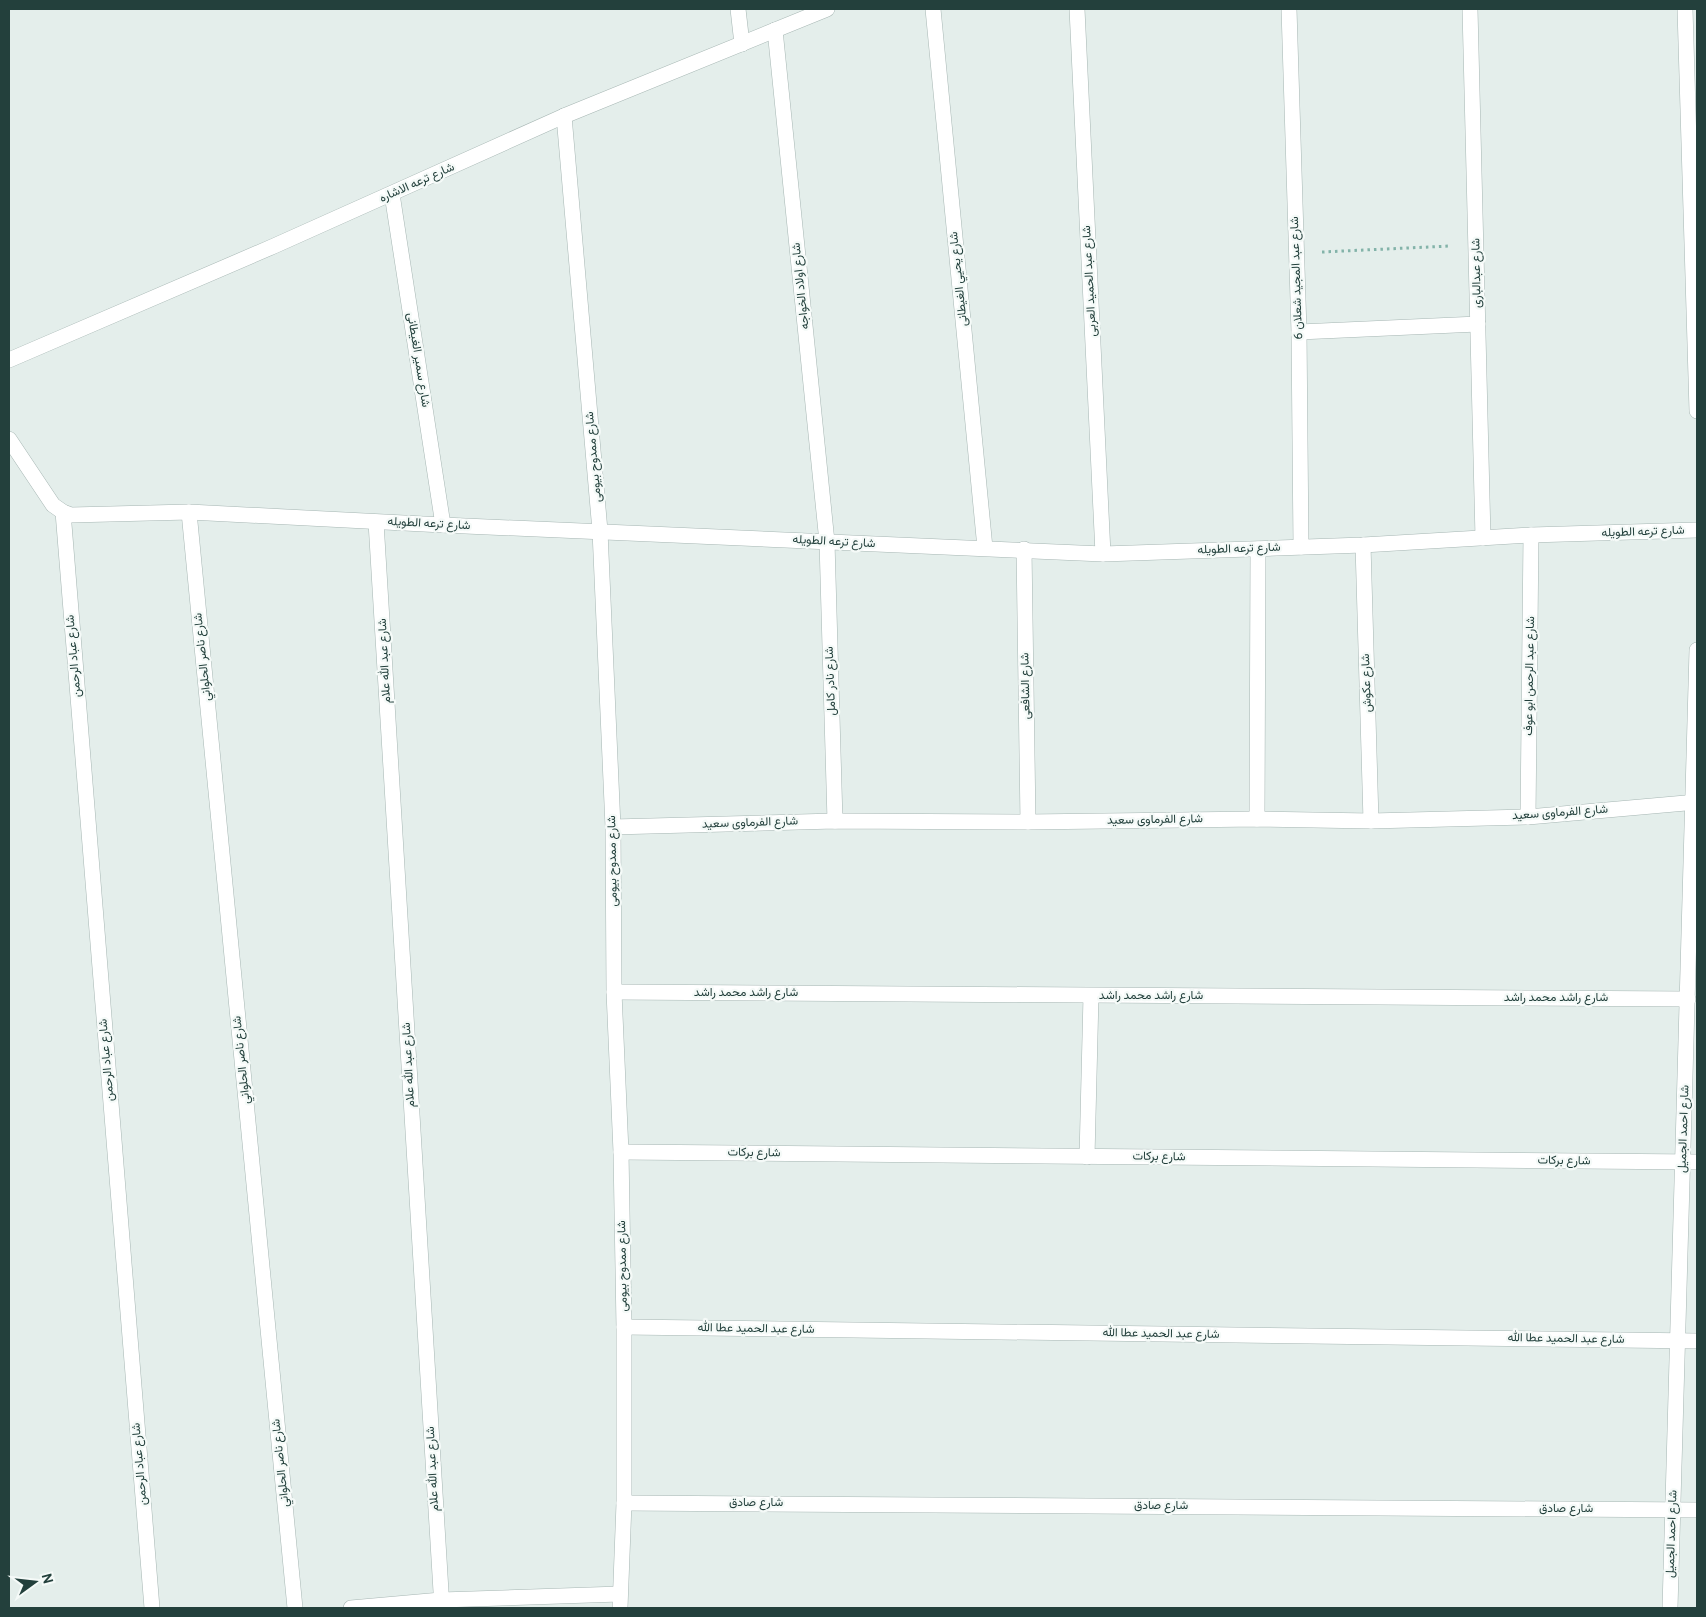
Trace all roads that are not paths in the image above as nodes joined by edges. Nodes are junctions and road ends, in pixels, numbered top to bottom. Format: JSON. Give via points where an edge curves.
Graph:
{"nodes":[{"id":1,"x":738,"y":9,"type":"edge"},
{"id":2,"x":827,"y":9,"type":"edge"},
{"id":3,"x":933,"y":9,"type":"edge"},
{"id":4,"x":1077,"y":9,"type":"edge"},
{"id":5,"x":1289,"y":9,"type":"edge"},
{"id":6,"x":1470,"y":9,"type":"edge"},
{"id":7,"x":1685,"y":9,"type":"edge"},
{"id":8,"x":775,"y":30,"type":"junction"},
{"id":9,"x":742,"y":44,"type":"junction"},
{"id":10,"x":564,"y":116,"type":"junction"},
{"id":11,"x":392,"y":194,"type":"junction"},
{"id":12,"x":1478,"y":324,"type":"junction"},
{"id":13,"x":1299,"y":332,"type":"junction"},
{"id":14,"x":9,"y":360,"type":"edge"},
{"id":15,"x":1697,"y":411,"type":"edge"},
{"id":16,"x":9,"y":439,"type":"edge"},
{"id":17,"x":62,"y":512,"type":"junction"},
{"id":18,"x":188,"y":512,"type":"junction"},
{"id":19,"x":376,"y":522,"type":"junction"},
{"id":20,"x":443,"y":525,"type":"junction"},
{"id":21,"x":1697,"y":530,"type":"edge"},
{"id":22,"x":600,"y":531,"type":"junction"},
{"id":23,"x":1531,"y":535,"type":"junction"},
{"id":24,"x":1483,"y":538,"type":"junction"},
{"id":25,"x":827,"y":542,"type":"junction"},
{"id":26,"x":1363,"y":545,"type":"junction"},
{"id":27,"x":1301,"y":547,"type":"junction"},
{"id":28,"x":985,"y":548,"type":"junction"},
{"id":29,"x":1024,"y":549,"type":"junction"},
{"id":30,"x":1258,"y":549,"type":"junction"},
{"id":31,"x":1103,"y":554,"type":"junction"},
{"id":32,"x":1697,"y":650,"type":"edge"},
{"id":33,"x":1695,"y":802,"type":"edge"},
{"id":34,"x":1528,"y":817,"type":"junction"},
{"id":35,"x":1257,"y":819,"type":"junction"},
{"id":36,"x":835,"y":821,"type":"junction"},
{"id":37,"x":1371,"y":821,"type":"junction"},
{"id":38,"x":1028,"y":822,"type":"junction"},
{"id":39,"x":613,"y":827,"type":"junction"},
{"id":40,"x":614,"y":992,"type":"junction"},
{"id":41,"x":1091,"y":996,"type":"junction"},
{"id":42,"x":1688,"y":999,"type":"junction"},
{"id":43,"x":621,"y":1152,"type":"junction"},
{"id":44,"x":1087,"y":1156,"type":"junction"},
{"id":45,"x":1690,"y":1162,"type":"edge"},
{"id":46,"x":624,"y":1327,"type":"junction"},
{"id":47,"x":1677,"y":1340,"type":"junction"},
{"id":48,"x":1697,"y":1341,"type":"edge"},
{"id":49,"x":624,"y":1502,"type":"junction"},
{"id":50,"x":1673,"y":1509,"type":"junction"},
{"id":51,"x":1697,"y":1510,"type":"edge"},
{"id":52,"x":620,"y":1601,"type":"edge"},
{"id":53,"x":441,"y":1604,"type":"edge"},
{"id":54,"x":152,"y":1608,"type":"edge"},
{"id":55,"x":295,"y":1608,"type":"edge"},
{"id":56,"x":351,"y":1608,"type":"edge"},
{"id":57,"x":1670,"y":1608,"type":"edge"}],
"edges":[{"from":1,"to":9,"type":"street"},
{"from":2,"to":8,"type":"street","name":"شارع ترعه الاشاره"},
{"from":3,"to":28,"type":"street","name":"شارع يحيي الغيطانى"},
{"from":4,"to":31,"type":"street","name":"شارع عبد الحميد العربى"},
{"from":5,"to":13,"type":"street","name":"شارع عبد المجيد شعلان 6"},
{"from":6,"to":12,"type":"street","name":"شارع عبدالبارى"},
{"from":7,"to":15,"type":"street"},
{"from":8,"to":9,"type":"street","name":"شارع ترعه الاشاره"},
{"from":8,"to":25,"type":"street","name":"شارع اولاد الخواجه"},
{"from":9,"to":10,"type":"street","name":"شارع ترعه الاشاره"},
{"from":10,"to":11,"type":"street","name":"شارع ترعه الاشاره"},
{"from":10,"to":22,"type":"street","name":"شارع ممدوح بيومى"},
{"from":11,"to":14,"type":"street","name":"شارع ترعه الاشاره"},
{"from":11,"to":20,"type":"street","name":"شارع سمير الغيطانى"},
{"from":12,"to":13,"type":"street"},
{"from":12,"to":24,"type":"street","name":"شارع عبدالبارى"},
{"from":13,"to":27,"type":"street","name":"شارع عبد المجيد شعلان 6"},
{"from":16,"to":17,"type":"street","via":[[53,505]]},
{"from":17,"to":18,"type":"street","name":"شارع ترعه الطويله","via":[[80,515]]},
{"from":17,"to":54,"type":"street","name":"شارع عباد الرحمن"},
{"from":18,"to":19,"type":"street","name":"شارع ترعه الطويله"},
{"from":18,"to":55,"type":"street","name":"شارع ناصر الحلواني"},
{"from":19,"to":20,"type":"street","name":"شارع ترعه الطويله"},
{"from":19,"to":53,"type":"street","name":"شارع عبد الله علام"},
{"from":20,"to":22,"type":"street","name":"شارع ترعه الطويله"},
{"from":21,"to":23,"type":"street","name":"شارع ترعه الطويله"},
{"from":22,"to":25,"type":"street","name":"شارع ترعه الطويله"},
{"from":22,"to":39,"type":"street","name":"شارع ممدوح بيومى"},
{"from":23,"to":24,"type":"street","name":"شارع ترعه الطويله"},
{"from":23,"to":34,"type":"street","name":"شارع عبد الرحمن ابو عوف"},
{"from":24,"to":26,"type":"street","name":"شارع ترعه الطويله"},
{"from":25,"to":28,"type":"street","name":"شارع ترعه الطويله"},
{"from":25,"to":36,"type":"street","name":"شارع نادر كامل"},
{"from":26,"to":27,"type":"street","name":"شارع ترعه الطويله"},
{"from":26,"to":37,"type":"street","name":"شارع عكوش"},
{"from":27,"to":30,"type":"street","name":"شارع ترعه الطويله"},
{"from":28,"to":29,"type":"street","name":"شارع ترعه الطويله"},
{"from":29,"to":31,"type":"street","name":"شارع ترعه الطويله"},
{"from":29,"to":38,"type":"street","name":"شارع الشافعى"},
{"from":30,"to":31,"type":"street","name":"شارع ترعه الطويله"},
{"from":30,"to":35,"type":"street"},
{"from":32,"to":33,"type":"street","name":"شارع احمد الجميل"},
{"from":33,"to":34,"type":"street","name":"شارع الفرماوى سعيد"},
{"from":33,"to":42,"type":"street","name":"شارع احمد الجميل"},
{"from":34,"to":37,"type":"street","name":"شارع الفرماوى سعيد"},
{"from":35,"to":37,"type":"street","name":"شارع الفرماوى سعيد"},
{"from":35,"to":38,"type":"street","name":"شارع الفرماوى سعيد"},
{"from":36,"to":38,"type":"street","name":"شارع الفرماوى سعيد"},
{"from":36,"to":39,"type":"street","name":"شارع الفرماوى سعيد"},
{"from":39,"to":40,"type":"street","name":"شارع ممدوح بيومى"},
{"from":40,"to":41,"type":"street","name":"شارع راشد محمد راشد"},
{"from":40,"to":43,"type":"street","name":"شارع ممدوح بيومى"},
{"from":41,"to":42,"type":"street","name":"شارع راشد محمد راشد"},
{"from":41,"to":44,"type":"street"},
{"from":42,"to":45,"type":"street","name":"شارع احمد الجميل"},
{"from":43,"to":44,"type":"street","name":"شارع بركات"},
{"from":43,"to":46,"type":"street","name":"شارع ممدوح بيومى"},
{"from":44,"to":45,"type":"street","name":"شارع بركات"},
{"from":45,"to":47,"type":"street","name":"شارع احمد الجميل"},
{"from":46,"to":47,"type":"street","name":"شارع عبد الحميد عطا الله"},
{"from":46,"to":49,"type":"street","name":"شارع ممدوح بيومى"},
{"from":47,"to":48,"type":"street","name":"شارع عبد الحميد عطا الله"},
{"from":47,"to":50,"type":"street","name":"شارع احمد الجميل"},
{"from":49,"to":50,"type":"street","name":"شارع صادق"},
{"from":49,"to":52,"type":"street","name":"شارع ممدوح بيومى"},
{"from":50,"to":51,"type":"street","name":"شارع صادق"},
{"from":50,"to":57,"type":"street","name":"شارع احمد الجميل"},
{"from":52,"to":53,"type":"street"},
{"from":53,"to":56,"type":"street"}]}
